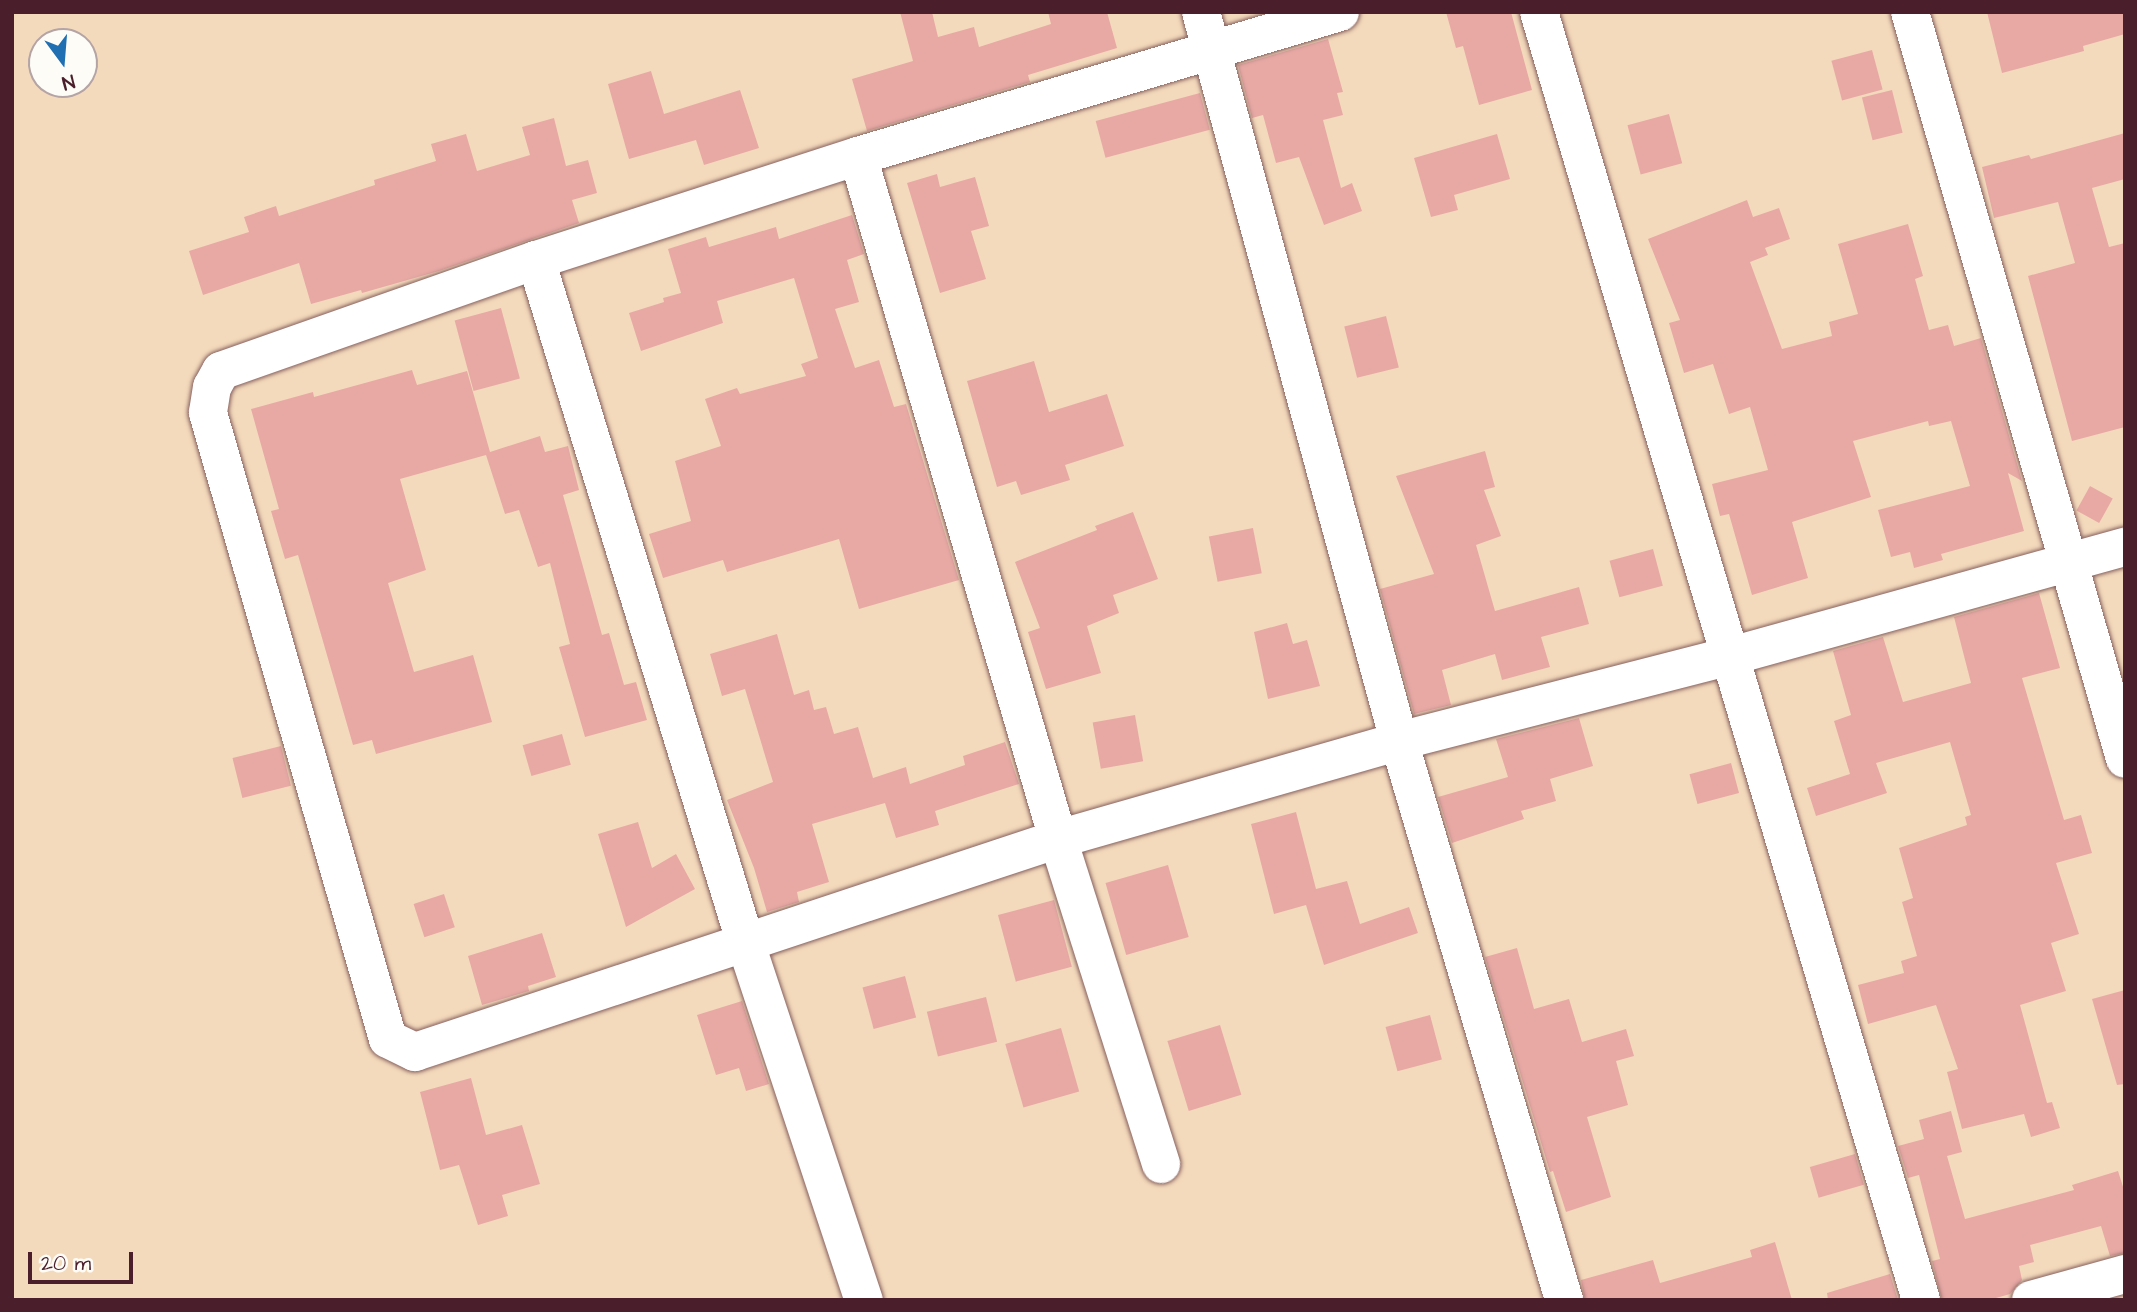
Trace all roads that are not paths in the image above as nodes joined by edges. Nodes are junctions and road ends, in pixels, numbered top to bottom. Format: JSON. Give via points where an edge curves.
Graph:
{"nodes":[{"id":1,"x":1201,"y":12,"type":"edge"},
{"id":2,"x":1340,"y":12,"type":"edge"},
{"id":3,"x":1539,"y":12,"type":"edge"},
{"id":4,"x":1910,"y":12,"type":"edge"},
{"id":5,"x":1213,"y":51,"type":"junction"},
{"id":6,"x":858,"y":156,"type":"junction"},
{"id":7,"x":536,"y":260,"type":"junction"},
{"id":8,"x":2125,"y":547,"type":"edge"},
{"id":9,"x":2067,"y":561,"type":"junction"},
{"id":10,"x":1731,"y":656,"type":"junction"},
{"id":11,"x":1399,"y":741,"type":"junction"},
{"id":12,"x":2125,"y":759,"type":"edge"},
{"id":13,"x":1058,"y":839,"type":"junction"},
{"id":14,"x":745,"y":941,"type":"junction"},
{"id":15,"x":1161,"y":1164,"type":"dead end"},
{"id":16,"x":2125,"y":1274,"type":"edge"},
{"id":17,"x":864,"y":1300,"type":"edge"},
{"id":18,"x":1564,"y":1300,"type":"edge"},
{"id":19,"x":1921,"y":1300,"type":"edge"},
{"id":20,"x":2031,"y":1300,"type":"edge"}],
"edges":[{"from":1,"to":5,"type":"street"},
{"from":2,"to":5,"type":"street"},
{"from":3,"to":10,"type":"street"},
{"from":4,"to":9,"type":"street"},
{"from":5,"to":6,"type":"street"},
{"from":5,"to":11,"type":"street"},
{"from":6,"to":7,"type":"street"},
{"from":6,"to":13,"type":"street"},
{"from":7,"to":14,"type":"street"},
{"from":7,"to":14,"type":"street","via":[[221,371],[212,387],[208,413],[388,1039],[415,1052]]},
{"from":8,"to":9,"type":"street"},
{"from":9,"to":10,"type":"street"},
{"from":9,"to":12,"type":"street"},
{"from":10,"to":11,"type":"street"},
{"from":10,"to":19,"type":"street"},
{"from":11,"to":13,"type":"street"},
{"from":11,"to":18,"type":"street"},
{"from":13,"to":14,"type":"street"},
{"from":13,"to":15,"type":"street"},
{"from":14,"to":17,"type":"street"},
{"from":16,"to":20,"type":"street"}]}
